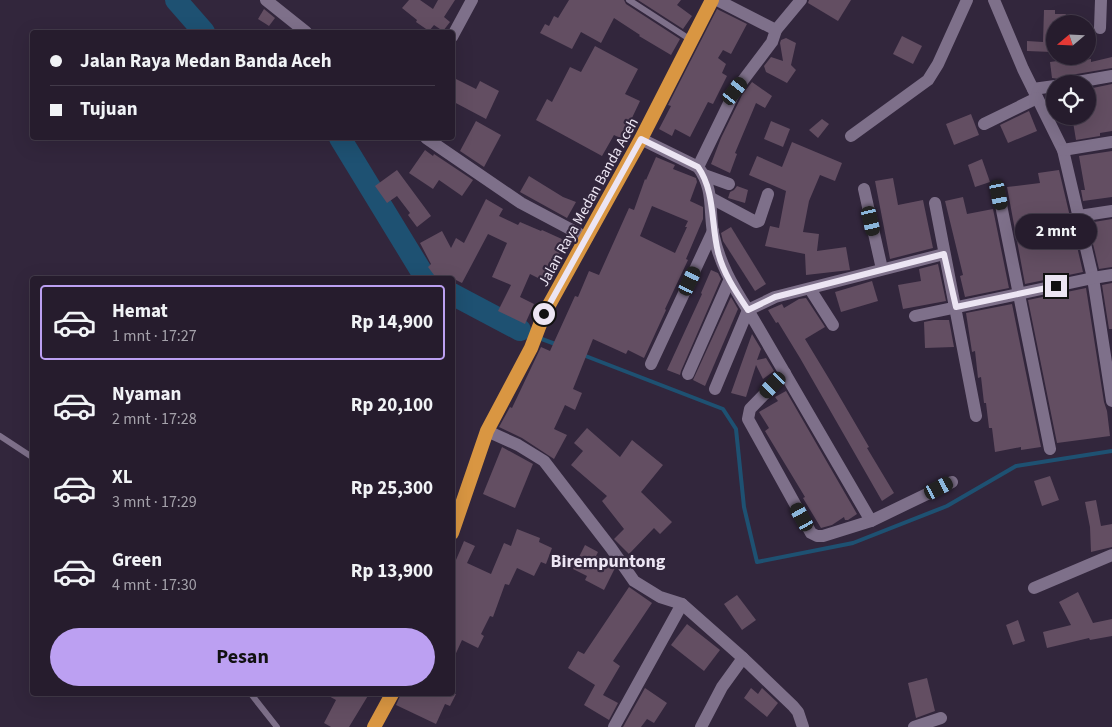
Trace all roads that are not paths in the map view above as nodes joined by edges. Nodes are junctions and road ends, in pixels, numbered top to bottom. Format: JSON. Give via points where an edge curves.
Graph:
{"nodes":[{"id":1,"x":266,"y":0,"type":"edge"},
{"id":2,"x":472,"y":0,"type":"edge"},
{"id":3,"x":629,"y":0,"type":"edge"},
{"id":4,"x":712,"y":0,"type":"edge"},
{"id":5,"x":717,"y":0,"type":"edge"},
{"id":6,"x":801,"y":0,"type":"edge"},
{"id":7,"x":968,"y":0,"type":"edge"},
{"id":8,"x":994,"y":0,"type":"edge"},
{"id":9,"x":1101,"y":0,"type":"edge"},
{"id":10,"x":1100,"y":28,"type":"dead end"},
{"id":11,"x":304,"y":30,"type":"edge"},
{"id":12,"x":776,"y":30,"type":"junction"},
{"id":13,"x":455,"y":32,"type":"edge"},
{"id":14,"x":692,"y":41,"type":"junction"},
{"id":15,"x":1112,"y":76,"type":"edge"},
{"id":16,"x":1096,"y":79,"type":"edge"},
{"id":17,"x":1046,"y":90,"type":"edge"},
{"id":18,"x":1035,"y":94,"type":"junction"},
{"id":19,"x":984,"y":124,"type":"dead end"},
{"id":20,"x":851,"y":136,"type":"dead end"},
{"id":21,"x":641,"y":139,"type":"junction"},
{"id":22,"x":429,"y":140,"type":"edge"},
{"id":23,"x":1112,"y":142,"type":"edge"},
{"id":24,"x":1063,"y":150,"type":"junction"},
{"id":25,"x":701,"y":171,"type":"junction"},
{"id":26,"x":729,"y":184,"type":"dead end"},
{"id":27,"x":864,"y":189,"type":"dead end"},
{"id":28,"x":768,"y":194,"type":"dead end"},
{"id":29,"x":999,"y":195,"type":"dead end"},
{"id":30,"x":711,"y":198,"type":"junction"},
{"id":31,"x":935,"y":203,"type":"dead end"},
{"id":32,"x":1112,"y":211,"type":"edge"},
{"id":33,"x":1079,"y":216,"type":"junction"},
{"id":34,"x":713,"y":231,"type":"junction"},
{"id":35,"x":587,"y":238,"type":"junction"},
{"id":36,"x":944,"y":254,"type":"junction"},
{"id":37,"x":882,"y":269,"type":"junction"},
{"id":38,"x":1112,"y":275,"type":"edge"},
{"id":39,"x":1093,"y":278,"type":"junction"},
{"id":40,"x":729,"y":281,"type":"junction"},
{"id":41,"x":810,"y":288,"type":"junction"},
{"id":42,"x":1018,"y":294,"type":"junction"},
{"id":43,"x":956,"y":307,"type":"junction"},
{"id":44,"x":748,"y":310,"type":"junction"},
{"id":45,"x":915,"y":316,"type":"dead end"},
{"id":46,"x":833,"y":325,"type":"dead end"},
{"id":47,"x":1107,"y":334,"type":"edge"},
{"id":48,"x":651,"y":364,"type":"dead end"},
{"id":49,"x":785,"y":373,"type":"junction"},
{"id":50,"x":688,"y":374,"type":"dead end"},
{"id":51,"x":715,"y":389,"type":"dead end"},
{"id":52,"x":1112,"y":399,"type":"edge"},
{"id":53,"x":976,"y":416,"type":"dead end"},
{"id":54,"x":487,"y":431,"type":"junction"},
{"id":55,"x":0,"y":436,"type":"edge"},
{"id":56,"x":1050,"y":449,"type":"dead end"},
{"id":57,"x":30,"y":456,"type":"edge"},
{"id":58,"x":952,"y":482,"type":"dead end"},
{"id":59,"x":871,"y":521,"type":"junction"},
{"id":60,"x":455,"y":524,"type":"edge"},
{"id":61,"x":1112,"y":555,"type":"edge"},
{"id":62,"x":1034,"y":588,"type":"dead end"},
{"id":63,"x":682,"y":604,"type":"junction"},
{"id":64,"x":743,"y":658,"type":"junction"},
{"id":65,"x":253,"y":696,"type":"edge"},
{"id":66,"x":391,"y":696,"type":"edge"},
{"id":67,"x":941,"y":718,"type":"dead end"},
{"id":68,"x":277,"y":727,"type":"edge"},
{"id":69,"x":374,"y":727,"type":"edge"},
{"id":70,"x":614,"y":727,"type":"edge"},
{"id":71,"x":701,"y":727,"type":"edge"},
{"id":72,"x":803,"y":727,"type":"edge"},
{"id":73,"x":914,"y":727,"type":"edge"}],
"edges":[{"from":1,"to":11,"type":"street"},
{"from":2,"to":13,"type":"street"},
{"from":3,"to":14,"type":"lane"},
{"from":4,"to":14,"type":"highway","name":"Jalan Raya Medan Banda Aceh"},
{"from":5,"to":12,"type":"street"},
{"from":6,"to":12,"type":"street"},
{"from":7,"to":20,"type":"street","via":[[928,80]]},
{"from":8,"to":18,"type":"street"},
{"from":9,"to":10,"type":"street"},
{"from":12,"to":25,"type":"street","via":[[772,42],[735,91]]},
{"from":14,"to":21,"type":"highway","name":"Jalan Raya Medan Banda Aceh"},
{"from":15,"to":16,"type":"street"},
{"from":17,"to":18,"type":"street"},
{"from":18,"to":19,"type":"street"},
{"from":18,"to":24,"type":"street"},
{"from":21,"to":25,"type":"street"},
{"from":21,"to":35,"type":"highway","name":"Jalan Raya Medan Banda Aceh"},
{"from":22,"to":35,"type":"street","via":[[521,203]]},
{"from":23,"to":24,"type":"street"},
{"from":24,"to":33,"type":"street"},
{"from":25,"to":26,"type":"street"},
{"from":25,"to":30,"type":"street"},
{"from":27,"to":37,"type":"street"},
{"from":28,"to":30,"type":"street","via":[[756,222]]},
{"from":29,"to":42,"type":"street"},
{"from":30,"to":34,"type":"street"},
{"from":31,"to":36,"type":"street"},
{"from":32,"to":33,"type":"street"},
{"from":33,"to":39,"type":"street"},
{"from":34,"to":40,"type":"street","via":[[718,255]]},
{"from":34,"to":48,"type":"street"},
{"from":35,"to":54,"type":"highway","name":"Jalan Raya Medan Banda Aceh","via":[[544,314]]},
{"from":36,"to":37,"type":"street"},
{"from":36,"to":43,"type":"street"},
{"from":37,"to":41,"type":"street"},
{"from":38,"to":39,"type":"street"},
{"from":39,"to":42,"type":"street"},
{"from":39,"to":47,"type":"street"},
{"from":40,"to":44,"type":"street"},
{"from":40,"to":50,"type":"street"},
{"from":41,"to":44,"type":"street","via":[[775,297]]},
{"from":41,"to":46,"type":"street"},
{"from":42,"to":43,"type":"street"},
{"from":42,"to":56,"type":"street"},
{"from":43,"to":45,"type":"street"},
{"from":43,"to":53,"type":"street"},
{"from":44,"to":49,"type":"street"},
{"from":44,"to":51,"type":"street"},
{"from":47,"to":52,"type":"street"},
{"from":49,"to":59,"type":"street"},
{"from":49,"to":59,"type":"street","via":[[750,408],[748,419],[811,533],[823,536]]},
{"from":54,"to":60,"type":"highway","name":"Jalan Raya Medan Banda Aceh"},
{"from":54,"to":63,"type":"street","via":[[544,461],[634,581],[660,597]]},
{"from":55,"to":57,"type":"lane"},
{"from":58,"to":59,"type":"street"},
{"from":61,"to":62,"type":"street"},
{"from":63,"to":64,"type":"street"},
{"from":63,"to":70,"type":"street"},
{"from":64,"to":71,"type":"street","via":[[722,687]]},
{"from":64,"to":72,"type":"street","via":[[793,706]]},
{"from":65,"to":68,"type":"lane"},
{"from":66,"to":69,"type":"highway"},
{"from":67,"to":73,"type":"street"}]}
